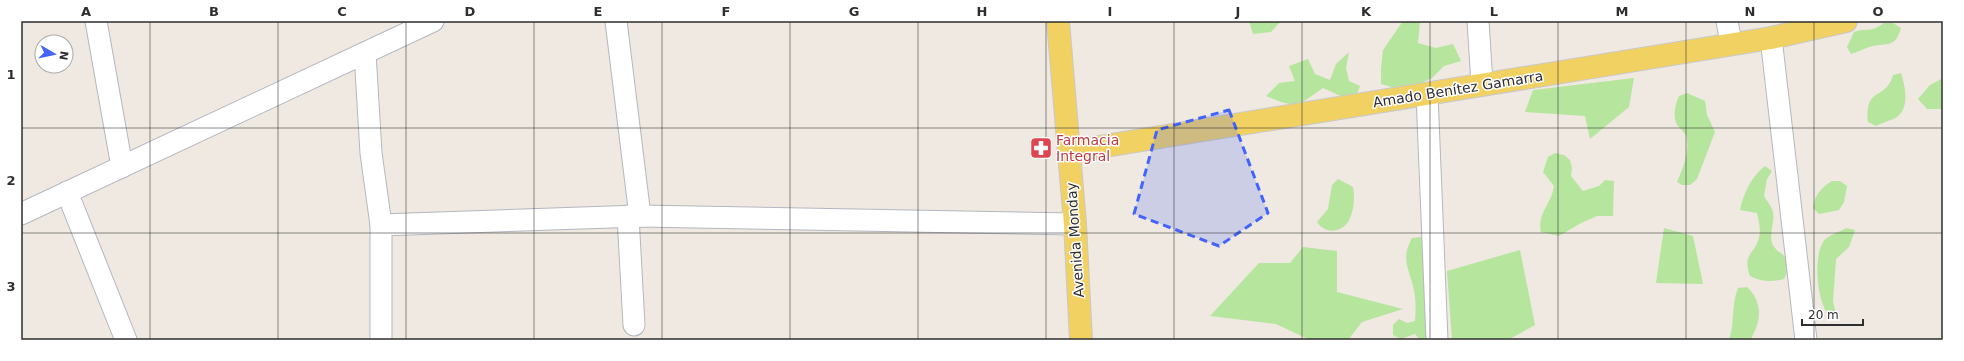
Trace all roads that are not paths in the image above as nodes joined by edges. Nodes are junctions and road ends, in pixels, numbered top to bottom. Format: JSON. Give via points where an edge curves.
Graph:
{"nodes":[{"id":1,"x":96,"y":21,"type":"edge"},
{"id":2,"x":433,"y":21,"type":"edge"},
{"id":3,"x":616,"y":21,"type":"edge"},
{"id":4,"x":1058,"y":21,"type":"edge"},
{"id":5,"x":1478,"y":21,"type":"edge"},
{"id":6,"x":1727,"y":21,"type":"edge"},
{"id":7,"x":1846,"y":21,"type":"edge"},
{"id":8,"x":411,"y":26,"type":"edge"},
{"id":9,"x":1771,"y":38,"type":"junction"},
{"id":10,"x":1731,"y":43,"type":"junction"},
{"id":11,"x":364,"y":53,"type":"junction"},
{"id":12,"x":1482,"y":84,"type":"junction"},
{"id":13,"x":1427,"y":94,"type":"junction"},
{"id":14,"x":1068,"y":152,"type":"junction"},
{"id":15,"x":122,"y":167,"type":"junction"},
{"id":16,"x":67,"y":192,"type":"junction"},
{"id":17,"x":21,"y":214,"type":"edge"},
{"id":18,"x":634,"y":216,"type":"junction"},
{"id":19,"x":1075,"y":224,"type":"junction"},
{"id":20,"x":381,"y":225,"type":"junction"},
{"id":21,"x":634,"y":325,"type":"dead end"},
{"id":22,"x":126,"y":340,"type":"edge"},
{"id":23,"x":381,"y":340,"type":"edge"},
{"id":24,"x":1081,"y":340,"type":"edge"},
{"id":25,"x":1438,"y":340,"type":"edge"},
{"id":26,"x":1806,"y":340,"type":"edge"}],
"edges":[{"from":1,"to":15,"type":"street"},
{"from":2,"to":8,"type":"street"},
{"from":3,"to":18,"type":"street"},
{"from":4,"to":14,"type":"main road","name":"Avenida Monday"},
{"from":5,"to":12,"type":"street"},
{"from":6,"to":10,"type":"street"},
{"from":7,"to":9,"type":"main road","name":"Amado Benítez Gamarra"},
{"from":8,"to":11,"type":"street"},
{"from":9,"to":10,"type":"main road","name":"Amado Benítez Gamarra"},
{"from":9,"to":26,"type":"street"},
{"from":10,"to":12,"type":"main road","name":"Amado Benítez Gamarra"},
{"from":11,"to":15,"type":"street"},
{"from":11,"to":20,"type":"street","via":[[371,153]]},
{"from":12,"to":13,"type":"main road","name":"Amado Benítez Gamarra"},
{"from":13,"to":14,"type":"main road","name":"Amado Benítez Gamarra"},
{"from":13,"to":25,"type":"street"},
{"from":14,"to":19,"type":"main road","name":"Avenida Monday"},
{"from":15,"to":16,"type":"street"},
{"from":16,"to":17,"type":"street"},
{"from":16,"to":22,"type":"street"},
{"from":18,"to":19,"type":"street"},
{"from":18,"to":20,"type":"street"},
{"from":18,"to":21,"type":"street"},
{"from":19,"to":24,"type":"main road","name":"Avenida Monday"},
{"from":20,"to":23,"type":"street"}]}
